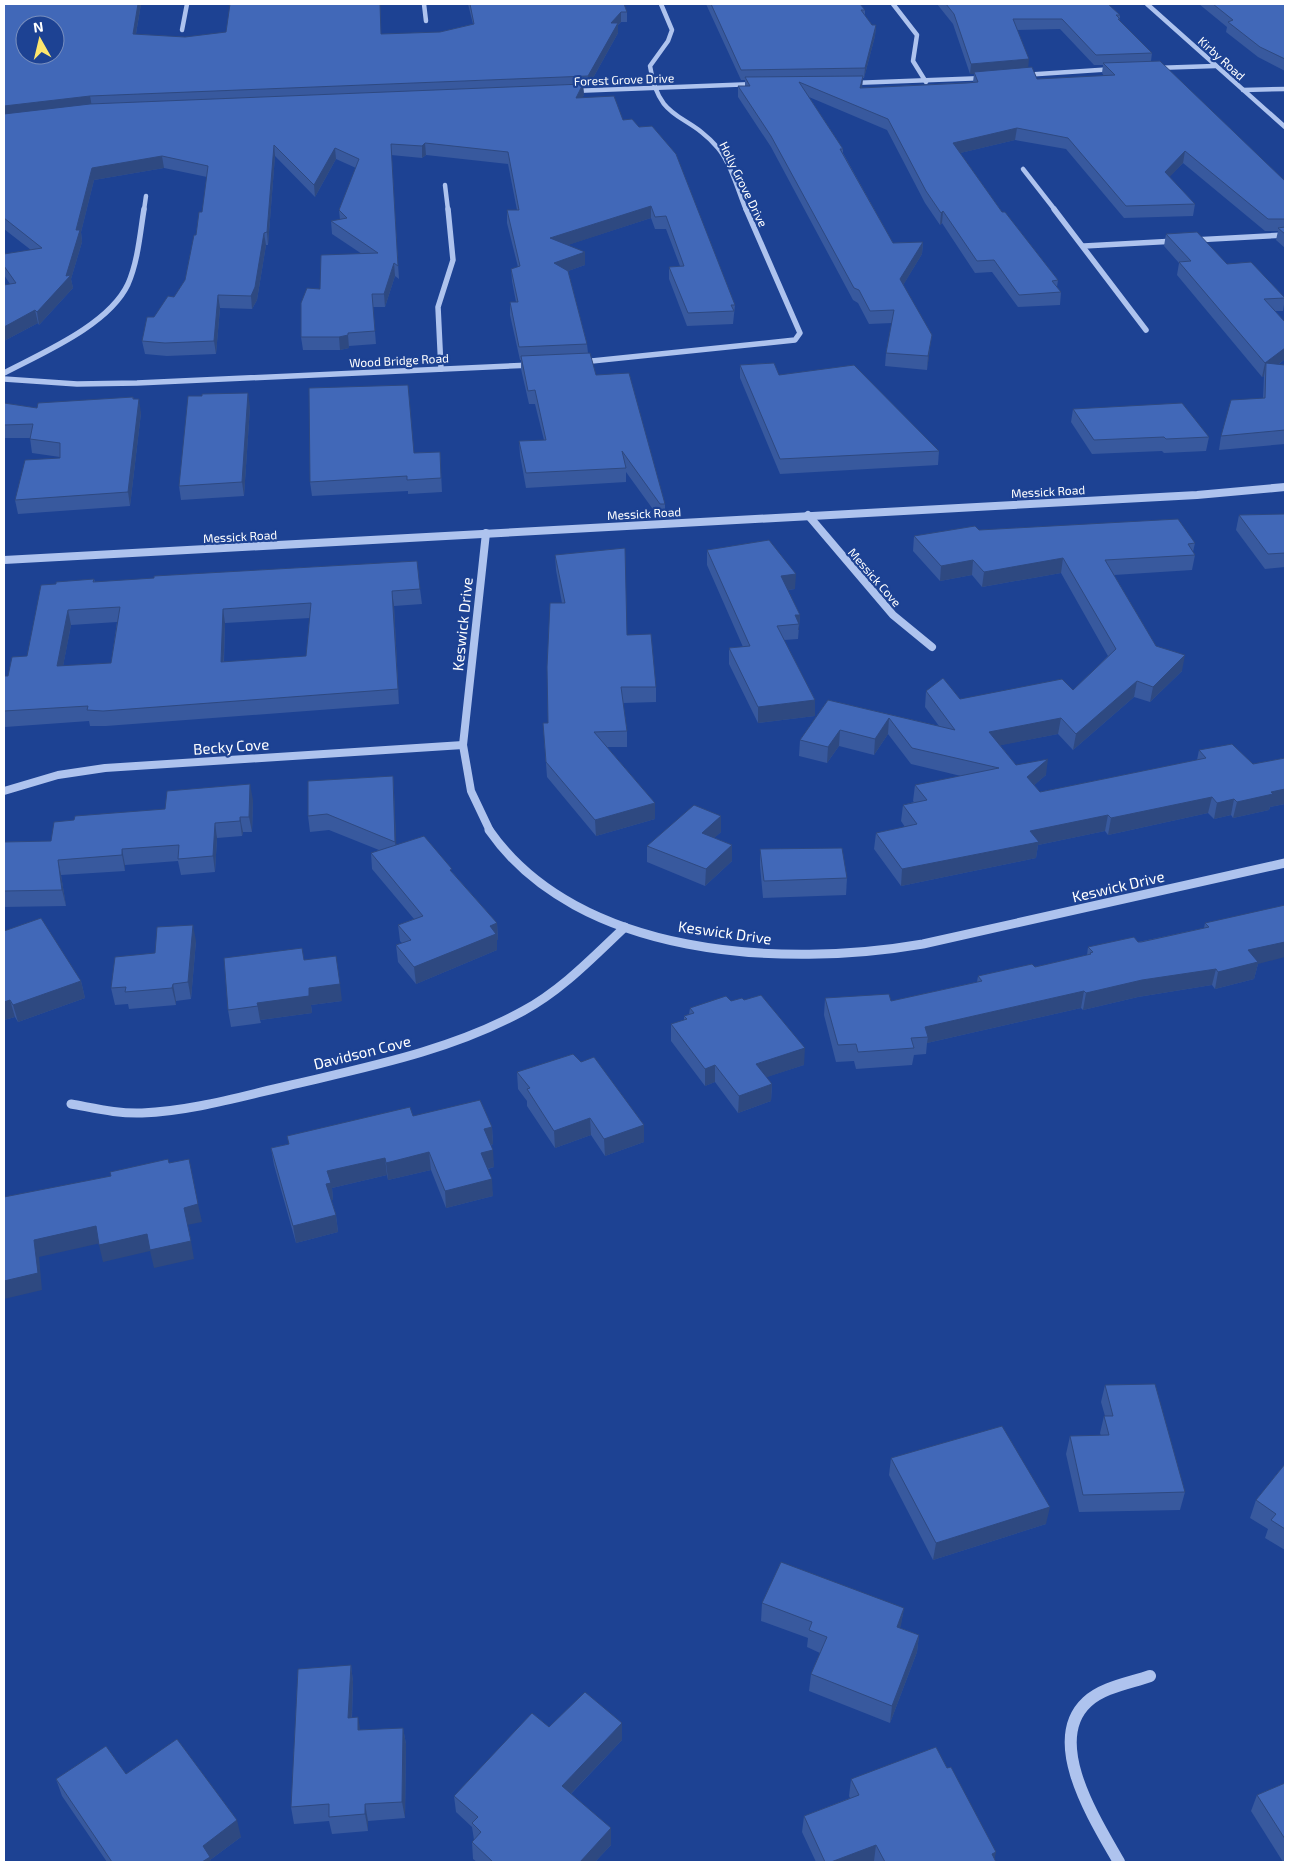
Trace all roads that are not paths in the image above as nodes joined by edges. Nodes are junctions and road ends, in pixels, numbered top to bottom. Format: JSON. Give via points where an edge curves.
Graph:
{"nodes":[{"id":1,"x":187,"y":4,"type":"edge"},
{"id":2,"x":424,"y":4,"type":"edge"},
{"id":3,"x":661,"y":4,"type":"edge"},
{"id":4,"x":893,"y":4,"type":"edge"},
{"id":5,"x":1147,"y":4,"type":"edge"},
{"id":6,"x":426,"y":21,"type":"dead end"},
{"id":7,"x":182,"y":30,"type":"dead end"},
{"id":8,"x":1215,"y":66,"type":"junction"},
{"id":9,"x":1148,"y":68,"type":"edge"},
{"id":10,"x":1120,"y":69,"type":"edge"},
{"id":11,"x":1019,"y":75,"type":"edge"},
{"id":12,"x":995,"y":77,"type":"edge"},
{"id":13,"x":926,"y":82,"type":"junction"},
{"id":14,"x":848,"y":83,"type":"edge"},
{"id":15,"x":757,"y":84,"type":"edge"},
{"id":16,"x":654,"y":87,"type":"junction"},
{"id":17,"x":1285,"y":89,"type":"edge"},
{"id":18,"x":1243,"y":90,"type":"junction"},
{"id":19,"x":566,"y":91,"type":"edge"},
{"id":20,"x":1285,"y":127,"type":"edge"},
{"id":21,"x":1023,"y":169,"type":"dead end"},
{"id":22,"x":445,"y":185,"type":"dead end"},
{"id":23,"x":146,"y":196,"type":"dead end"},
{"id":24,"x":1285,"y":235,"type":"edge"},
{"id":25,"x":1190,"y":240,"type":"edge"},
{"id":26,"x":1180,"y":241,"type":"edge"},
{"id":27,"x":1084,"y":246,"type":"junction"},
{"id":28,"x":1146,"y":330,"type":"dead end"},
{"id":29,"x":574,"y":363,"type":"edge"},
{"id":30,"x":539,"y":364,"type":"edge"},
{"id":31,"x":441,"y":369,"type":"junction"},
{"id":32,"x":4,"y":373,"type":"edge"},
{"id":33,"x":4,"y":379,"type":"edge"},
{"id":34,"x":1285,"y":487,"type":"edge"},
{"id":35,"x":808,"y":515,"type":"junction"},
{"id":36,"x":486,"y":533,"type":"junction"},
{"id":37,"x":4,"y":560,"type":"edge"},
{"id":38,"x":932,"y":647,"type":"dead end"},
{"id":39,"x":463,"y":745,"type":"junction"},
{"id":40,"x":4,"y":792,"type":"edge"},
{"id":41,"x":1285,"y":863,"type":"edge"},
{"id":42,"x":626,"y":928,"type":"junction"},
{"id":43,"x":71,"y":1104,"type":"dead end"},
{"id":44,"x":1150,"y":1676,"type":"dead end"},
{"id":45,"x":1119,"y":1862,"type":"edge"}],
"edges":[{"from":1,"to":7,"type":"street"},
{"from":2,"to":6,"type":"street"},
{"from":3,"to":16,"type":"street","name":"Holly Grove Drive","via":[[672,30],[668,41],[651,62]]},
{"from":4,"to":13,"type":"street","via":[[917,34],[919,40],[912,56],[913,63]]},
{"from":5,"to":8,"type":"street","name":"Kirby Road"},
{"from":8,"to":9,"type":"street"},
{"from":8,"to":18,"type":"street","name":"Kirby Road"},
{"from":10,"to":11,"type":"street"},
{"from":12,"to":13,"type":"street"},
{"from":13,"to":14,"type":"street"},
{"from":15,"to":16,"type":"street","name":"Forest Grove Drive"},
{"from":16,"to":19,"type":"street","name":"Forest Grove Drive"},
{"from":16,"to":29,"type":"street","name":"Holly Grove Drive","via":[[668,112],[705,134],[720,150],[799,328],[799,337],[795,340]]},
{"from":17,"to":18,"type":"street"},
{"from":18,"to":20,"type":"street","name":"Kirby Road"},
{"from":21,"to":27,"type":"street"},
{"from":22,"to":31,"type":"street","via":[[453,260],[438,307]]},
{"from":23,"to":32,"type":"street","via":[[130,278],[122,294],[107,311],[91,322]]},
{"from":24,"to":25,"type":"street"},
{"from":26,"to":27,"type":"street"},
{"from":27,"to":28,"type":"street"},
{"from":30,"to":31,"type":"street","name":"Wood Bridge Road"},
{"from":31,"to":33,"type":"street","name":"Wood Bridge Road","via":[[108,384]]},
{"from":34,"to":35,"type":"street","name":"Messick Road","via":[[1197,495]]},
{"from":35,"to":36,"type":"street","name":"Messick Road"},
{"from":35,"to":38,"type":"street","name":"Messick Cove","via":[[893,615]]},
{"from":36,"to":37,"type":"street","name":"Messick Road"},
{"from":36,"to":39,"type":"street","name":"Keswick Drive"},
{"from":39,"to":40,"type":"street","name":"Becky Cove","via":[[104,768],[58,774]]},
{"from":39,"to":42,"type":"street","name":"Keswick Drive","via":[[466,778],[472,798],[495,839],[540,883],[570,902]]},
{"from":41,"to":42,"type":"street","name":"Keswick Drive","via":[[877,951],[824,955],[740,951],[696,945]]},
{"from":42,"to":43,"type":"street","name":"Davidson Cove","via":[[574,974],[525,1010],[446,1045],[167,1112],[113,1112]]},
{"from":44,"to":45,"type":"street","via":[[1086,1702],[1075,1715],[1070,1731],[1077,1776],[1098,1826]]}]}
